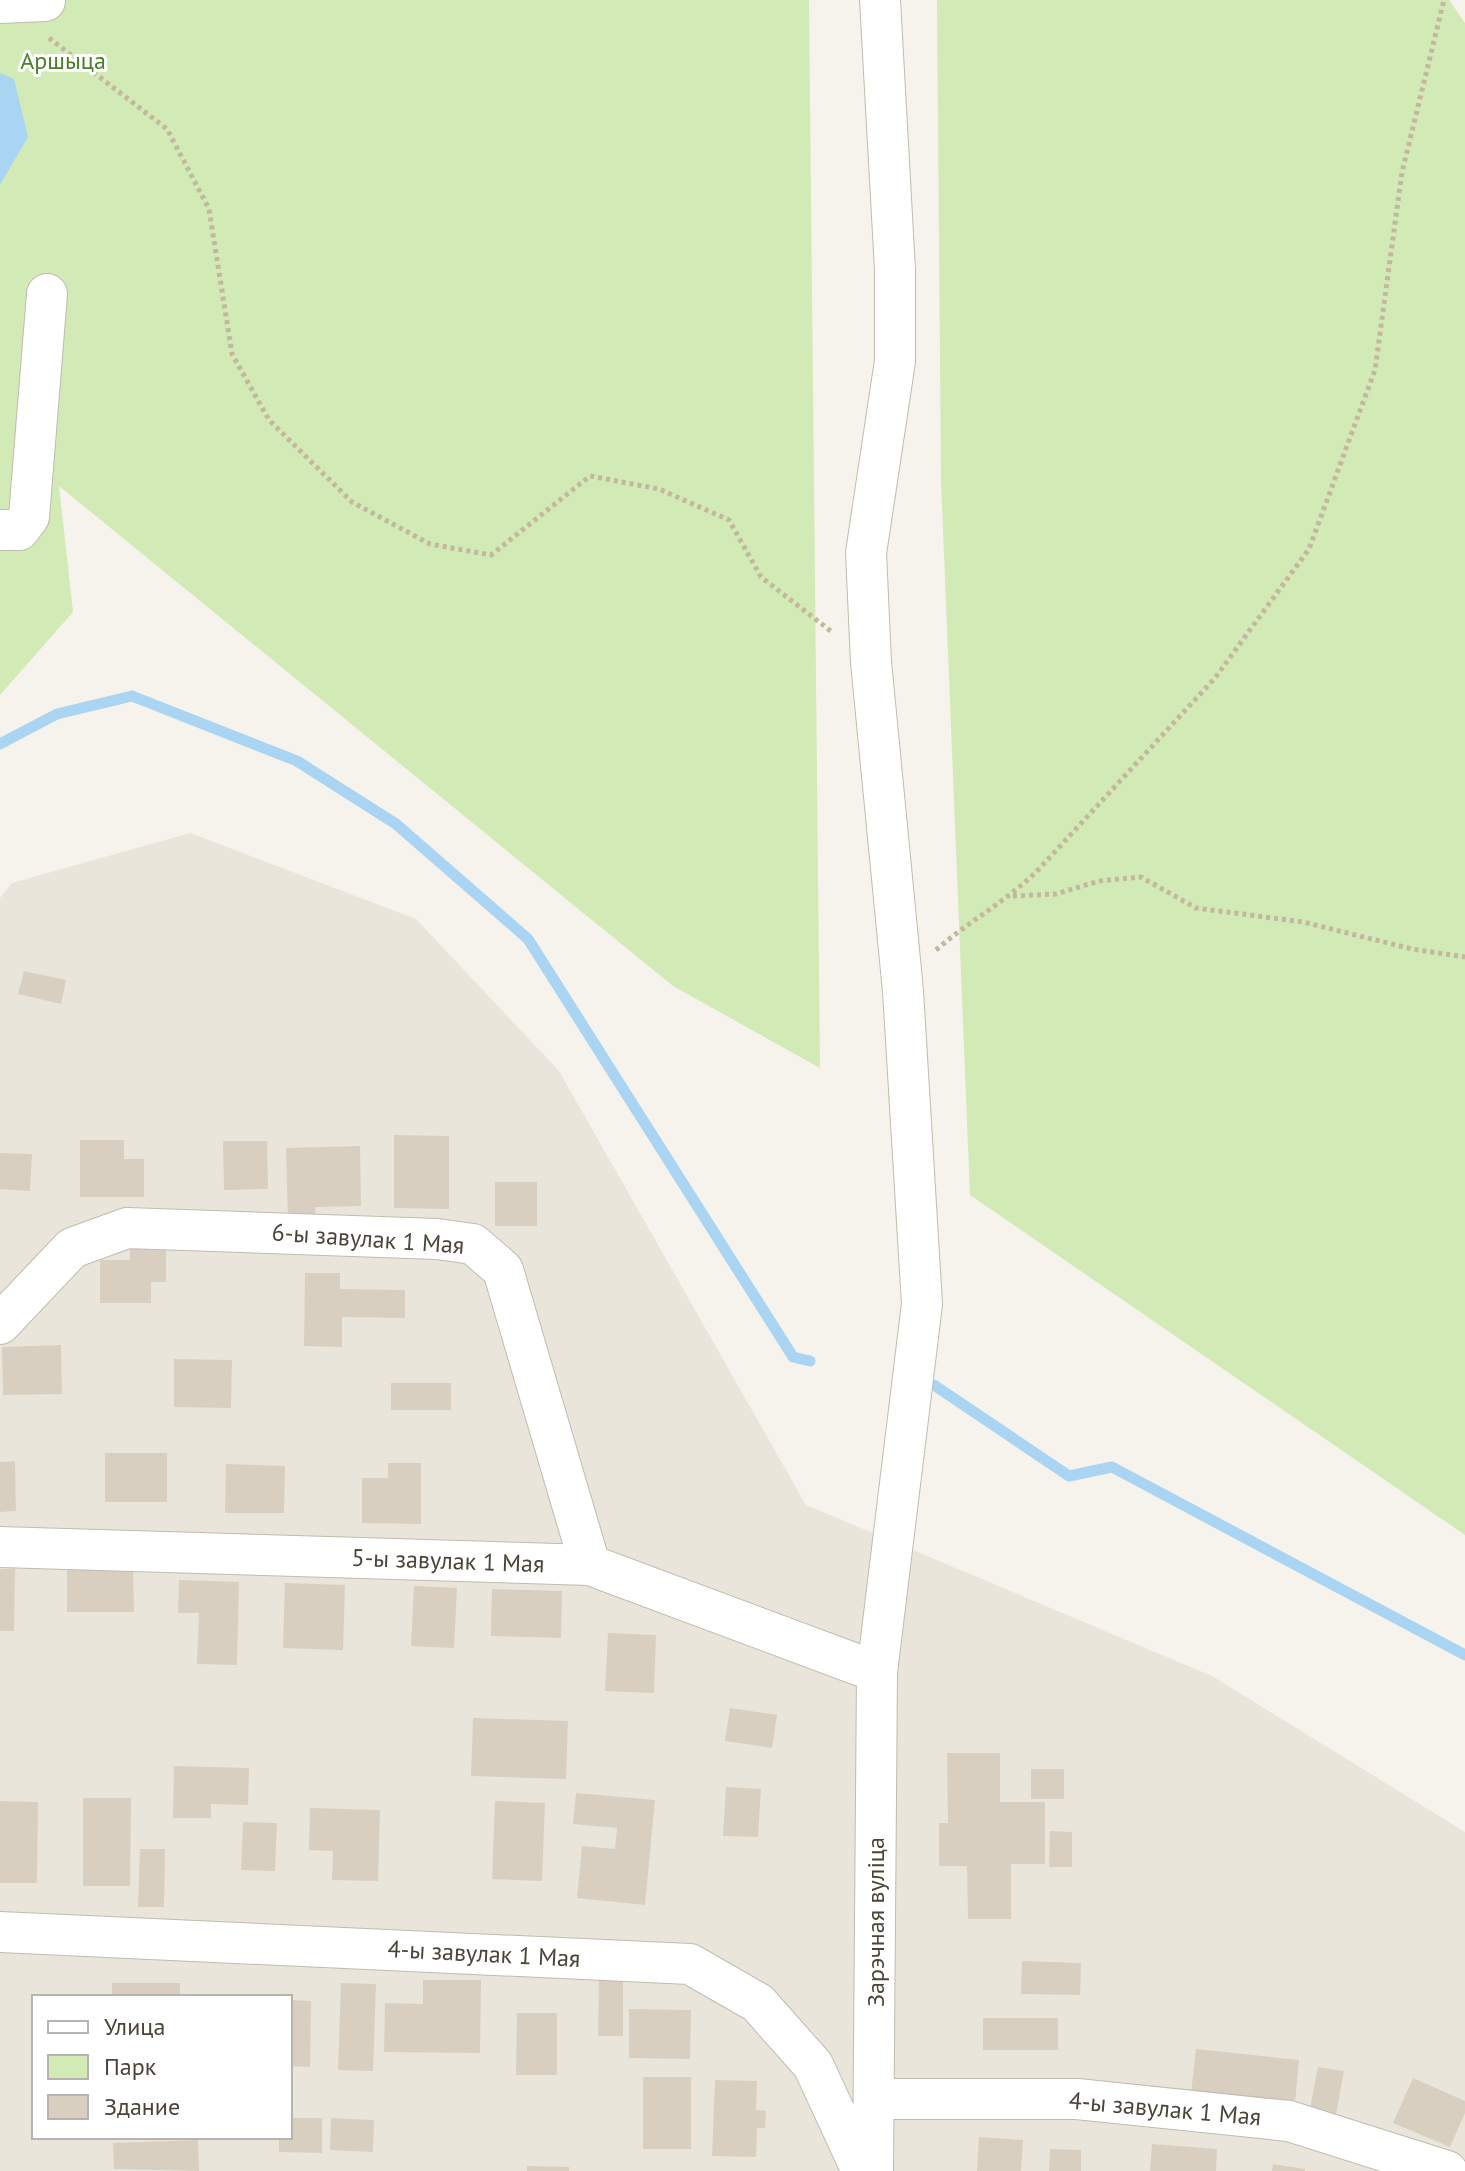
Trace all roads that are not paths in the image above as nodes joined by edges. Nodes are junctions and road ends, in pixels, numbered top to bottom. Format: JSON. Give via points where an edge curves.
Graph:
{"nodes":[{"id":1,"x":880,"y":0,"type":"edge"},
{"id":2,"x":0,"y":3,"type":"edge"},
{"id":3,"x":46,"y":19,"type":"edge"},
{"id":4,"x":47,"y":294,"type":"dead end"},
{"id":5,"x":0,"y":530,"type":"edge"},
{"id":6,"x":0,"y":1324,"type":"edge"},
{"id":7,"x":0,"y":1547,"type":"edge"},
{"id":8,"x":590,"y":1565,"type":"junction"},
{"id":9,"x":877,"y":1672,"type":"junction"},
{"id":10,"x":0,"y":1932,"type":"edge"},
{"id":11,"x":876,"y":2099,"type":"junction"},
{"id":12,"x":862,"y":2171,"type":"edge"},
{"id":13,"x":873,"y":2171,"type":"edge"},
{"id":14,"x":1447,"y":2171,"type":"edge"}],
"edges":[{"from":1,"to":9,"type":"street","name":"Зарэчная вуліца","via":[[895,361],[866,553],[871,662],[903,991],[922,1304]]},
{"from":2,"to":3,"type":"street"},
{"from":4,"to":5,"type":"street","via":[[29,517],[19,530]]},
{"from":6,"to":8,"type":"street","name":"6-ы завулак 1 Мая","via":[[72,1248],[127,1228],[473,1244],[503,1270]]},
{"from":7,"to":8,"type":"street","name":"5-ы завулак 1 Мая"},
{"from":8,"to":9,"type":"street","name":"5-ы завулак 1 Мая"},
{"from":9,"to":11,"type":"street","name":"Зарэчная вуліца"},
{"from":10,"to":12,"type":"street","name":"4-ы завулак 1 Мая","via":[[690,1964],[758,2003],[813,2065]]},
{"from":11,"to":13,"type":"street","name":"Зарэчная вуліца"},
{"from":11,"to":14,"type":"street","name":"4-ы завулак 1 Мая","via":[[1077,2099],[1289,2121]]}]}
